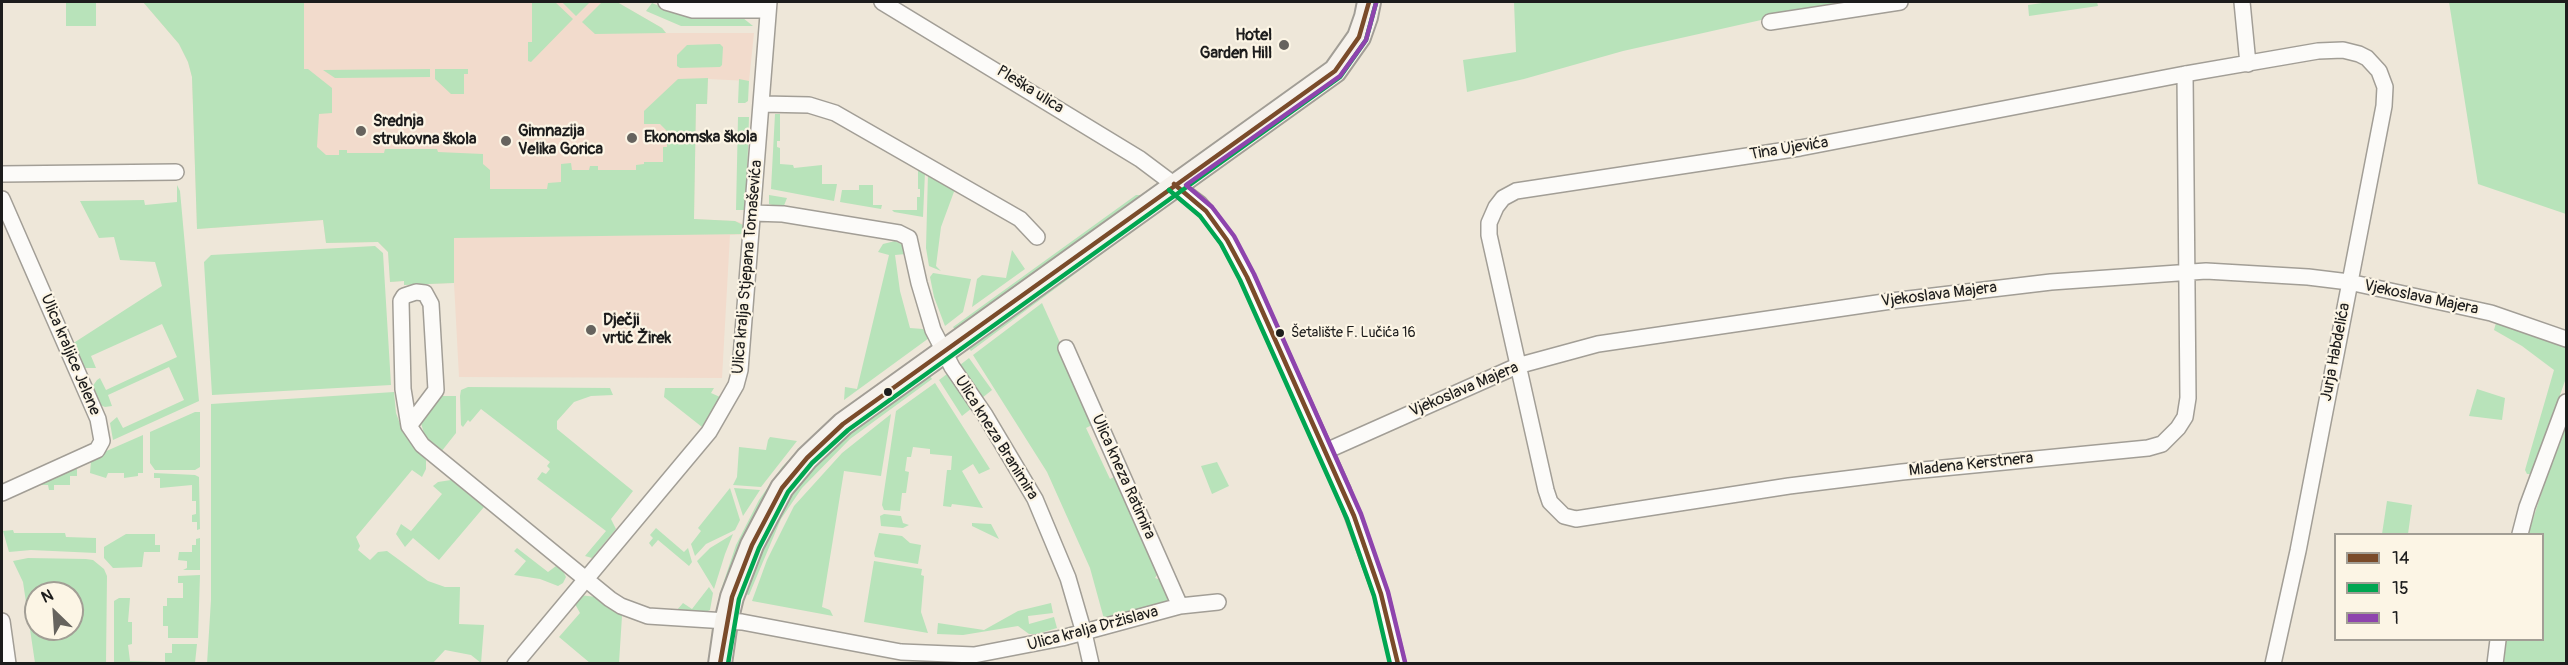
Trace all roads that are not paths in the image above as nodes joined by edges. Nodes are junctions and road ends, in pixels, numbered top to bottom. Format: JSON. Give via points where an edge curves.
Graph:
{"nodes":[{"id":1,"x":666,"y":2,"type":"edge"},
{"id":2,"x":882,"y":2,"type":"edge"},
{"id":3,"x":1369,"y":2,"type":"edge"},
{"id":4,"x":1900,"y":2,"type":"edge"},
{"id":5,"x":2242,"y":2,"type":"edge"},
{"id":6,"x":769,"y":6,"type":"edge"},
{"id":7,"x":1770,"y":22,"type":"dead end"},
{"id":8,"x":2248,"y":64,"type":"junction"},
{"id":9,"x":2185,"y":74,"type":"junction"},
{"id":10,"x":763,"y":104,"type":"junction"},
{"id":11,"x":176,"y":172,"type":"dead end"},
{"id":12,"x":2,"y":174,"type":"edge"},
{"id":13,"x":1174,"y":184,"type":"junction"},
{"id":14,"x":2,"y":199,"type":"edge"},
{"id":15,"x":753,"y":213,"type":"junction"},
{"id":16,"x":1037,"y":237,"type":"dead end"},
{"id":17,"x":2187,"y":272,"type":"junction"},
{"id":18,"x":2349,"y":282,"type":"junction"},
{"id":19,"x":2566,"y":339,"type":"edge"},
{"id":20,"x":1066,"y":348,"type":"dead end"},
{"id":21,"x":943,"y":351,"type":"junction"},
{"id":22,"x":1517,"y":366,"type":"junction"},
{"id":23,"x":2566,"y":402,"type":"edge"},
{"id":24,"x":409,"y":426,"type":"junction"},
{"id":25,"x":1326,"y":451,"type":"junction"},
{"id":26,"x":2,"y":493,"type":"edge"},
{"id":27,"x":2520,"y":533,"type":"edge"},
{"id":28,"x":586,"y":580,"type":"junction"},
{"id":29,"x":1218,"y":602,"type":"dead end"},
{"id":30,"x":1180,"y":606,"type":"junction"},
{"id":31,"x":2,"y":621,"type":"edge"},
{"id":32,"x":726,"y":622,"type":"junction"},
{"id":33,"x":1084,"y":633,"type":"junction"},
{"id":34,"x":2498,"y":641,"type":"edge"},
{"id":35,"x":902,"y":658,"type":"edge"},
{"id":36,"x":8,"y":663,"type":"edge"},
{"id":37,"x":515,"y":663,"type":"edge"},
{"id":38,"x":720,"y":663,"type":"edge"},
{"id":39,"x":1091,"y":663,"type":"edge"},
{"id":40,"x":1398,"y":663,"type":"edge"},
{"id":41,"x":2273,"y":663,"type":"edge"},
{"id":42,"x":2495,"y":663,"type":"edge"}],
"edges":[{"from":1,"to":6,"type":"street","name":"Ulica kralja Stjepana Tomaševića","via":[[693,10]]},
{"from":2,"to":13,"type":"street","name":"Pleška ulica","via":[[1140,159]]},
{"from":3,"to":13,"type":"main road","via":[[1359,37],[1335,71]]},
{"from":4,"to":7,"type":"street"},
{"from":5,"to":8,"type":"street"},
{"from":6,"to":10,"type":"street","name":"Ulica kralja Stjepana Tomaševića"},
{"from":8,"to":9,"type":"street","name":"Tina Ujevića"},
{"from":8,"to":18,"type":"street","name":"Jurja Habdelića","via":[[2343,50],[2367,58],[2379,71],[2384,106]]},
{"from":9,"to":17,"type":"street","name":"Mladena Kerstnera"},
{"from":9,"to":22,"type":"street","name":"Tina Ujevića","via":[[1800,148],[1516,191],[1503,198],[1489,223],[1489,236]]},
{"from":10,"to":15,"type":"street","name":"Ulica kralja Stjepana Tomaševića"},
{"from":10,"to":16,"type":"street","via":[[809,105],[835,112],[1020,219]]},
{"from":11,"to":12,"type":"street"},
{"from":13,"to":21,"type":"main road"},
{"from":13,"to":25,"type":"street","name":"Pleška ulica","via":[[1200,204],[1233,250]]},
{"from":14,"to":26,"type":"street","name":"Ulica kraljice Jelene","via":[[98,419],[102,441],[97,450]]},
{"from":15,"to":21,"type":"street","name":"Ulica kneza Branimira","via":[[783,214],[904,235],[911,243],[924,304]]},
{"from":15,"to":28,"type":"street","name":"Ulica kralja Stjepana Tomaševića","via":[[736,385],[709,432]]},
{"from":17,"to":18,"type":"street","name":"Vjekoslava Majera","via":[[2242,271]]},
{"from":17,"to":22,"type":"street","name":"Vjekoslava Majera","via":[[1902,299],[1598,344]]},
{"from":17,"to":22,"type":"street","name":"Mladena Kerstnera","via":[[2185,417],[2162,444],[2148,448],[1789,486],[1576,519],[1564,516],[1550,502]]},
{"from":18,"to":19,"type":"street","name":"Vjekoslava Majera","via":[[2491,313]]},
{"from":18,"to":41,"type":"street","name":"Jurja Habdelića"},
{"from":20,"to":30,"type":"street","name":"Ulica kneza Ratimira"},
{"from":21,"to":32,"type":"main road","via":[[843,424],[793,474],[752,545],[737,580]]},
{"from":21,"to":33,"type":"street","name":"Ulica kneza Branimira","via":[[1035,499],[1068,578]]},
{"from":22,"to":25,"type":"street","name":"Vjekoslava Majera"},
{"from":23,"to":27,"type":"street"},
{"from":24,"to":24,"type":"street","via":[[403,389],[401,302],[404,296],[416,292],[425,293],[431,304],[436,390]]},
{"from":24,"to":28,"type":"street","via":[[422,445]]},
{"from":25,"to":40,"type":"street","name":"Pleška ulica","via":[[1369,556]]},
{"from":28,"to":32,"type":"street","name":"Ulica kralja Držislava","via":[[635,612]]},
{"from":28,"to":37,"type":"street","name":"Ulica kralja Stjepana Tomaševića"},
{"from":29,"to":30,"type":"street","name":"Ulica kralja Držislava"},
{"from":30,"to":33,"type":"street","name":"Ulica kralja Držislava"},
{"from":31,"to":36,"type":"street"},
{"from":32,"to":35,"type":"street","name":"Ulica kralja Držislava","via":[[742,622]]},
{"from":32,"to":38,"type":"main road"},
{"from":33,"to":35,"type":"street","name":"Ulica kralja Držislava","via":[[981,655]]},
{"from":33,"to":39,"type":"street","name":"Ulica kneza Branimira"},
{"from":34,"to":42,"type":"street"}]}
